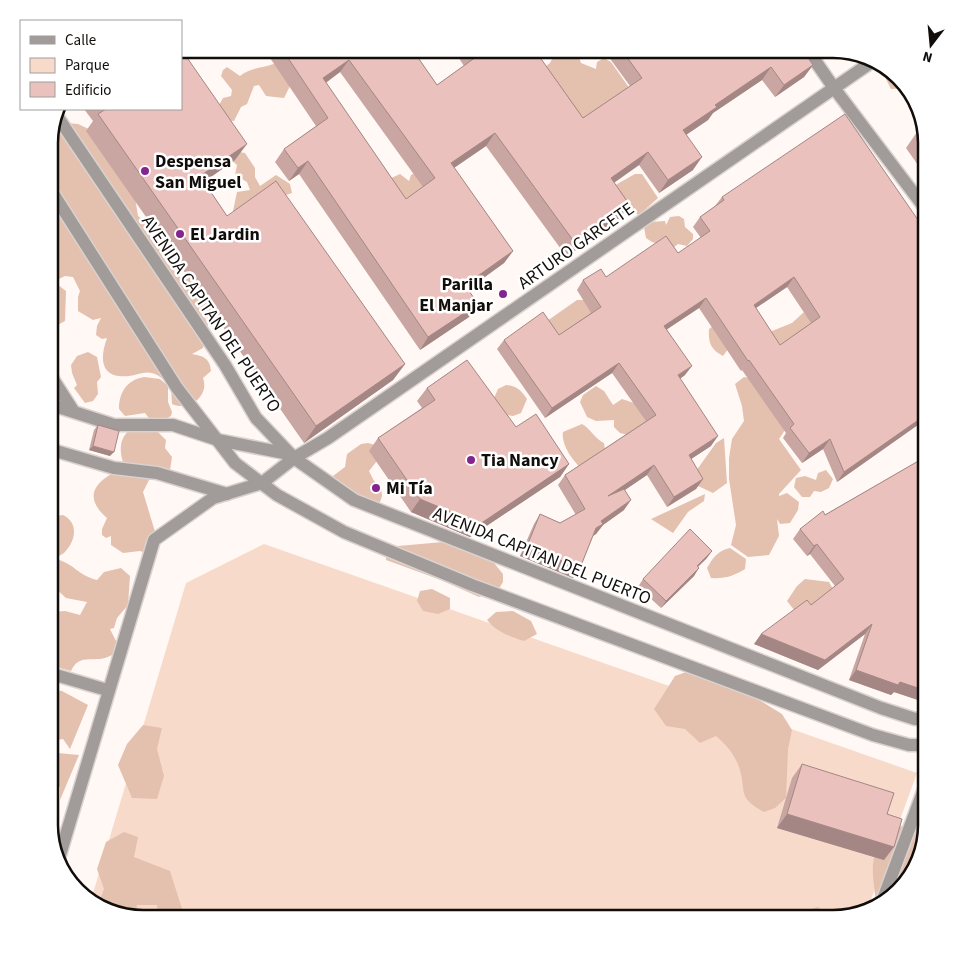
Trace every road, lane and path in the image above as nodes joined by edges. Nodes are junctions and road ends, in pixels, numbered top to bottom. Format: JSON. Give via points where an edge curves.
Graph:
{"nodes":[{"id":1,"x":813,"y":58,"type":"edge"},
{"id":2,"x":868,"y":65,"type":"edge"},
{"id":3,"x":834,"y":88,"type":"junction"},
{"id":4,"x":60,"y":121,"type":"edge"},
{"id":5,"x":918,"y":199,"type":"edge"},
{"id":6,"x":58,"y":201,"type":"edge"},
{"id":7,"x":58,"y":387,"type":"edge"},
{"id":8,"x":58,"y":407,"type":"edge"},
{"id":9,"x":74,"y":412,"type":"junction"},
{"id":10,"x":218,"y":440,"type":"junction"},
{"id":11,"x":58,"y":452,"type":"edge"},
{"id":12,"x":291,"y":456,"type":"junction"},
{"id":13,"x":262,"y":483,"type":"junction"},
{"id":14,"x":227,"y":494,"type":"junction"},
{"id":15,"x":58,"y":676,"type":"edge"},
{"id":16,"x":107,"y":690,"type":"junction"},
{"id":17,"x":918,"y":719,"type":"edge"},
{"id":18,"x":918,"y":745,"type":"edge"},
{"id":19,"x":918,"y":805,"type":"edge"},
{"id":20,"x":62,"y":849,"type":"edge"},
{"id":21,"x":886,"y":890,"type":"edge"}],
"edges":[{"from":1,"to":3,"type":"street"},
{"from":2,"to":3,"type":"street","name":"ARTURO GARCETE"},
{"from":3,"to":5,"type":"street"},
{"from":3,"to":12,"type":"street","name":"ARTURO GARCETE","via":[[336,433]]},
{"from":4,"to":12,"type":"street","name":"AVENIDA CAPITAN DEL PUERTO","via":[[225,365],[256,418]]},
{"from":6,"to":10,"type":"street","via":[[177,388]]},
{"from":7,"to":9,"type":"street"},
{"from":8,"to":9,"type":"street"},
{"from":9,"to":10,"type":"street","via":[[114,425],[173,425]]},
{"from":10,"to":12,"type":"street"},
{"from":10,"to":13,"type":"street","via":[[235,463]]},
{"from":11,"to":14,"type":"street","via":[[114,468],[157,473]]},
{"from":12,"to":13,"type":"street","name":"ARTURO GARCETE"},
{"from":12,"to":17,"type":"street","name":"AVENIDA CAPITAN DEL PUERTO","via":[[354,500],[881,708]]},
{"from":13,"to":14,"type":"street"},
{"from":13,"to":18,"type":"street","via":[[277,495],[344,532],[472,585],[873,735]]},
{"from":14,"to":16,"type":"street","via":[[213,498],[154,540]]},
{"from":15,"to":16,"type":"street"},
{"from":16,"to":20,"type":"street"},
{"from":19,"to":21,"type":"street"}]}
